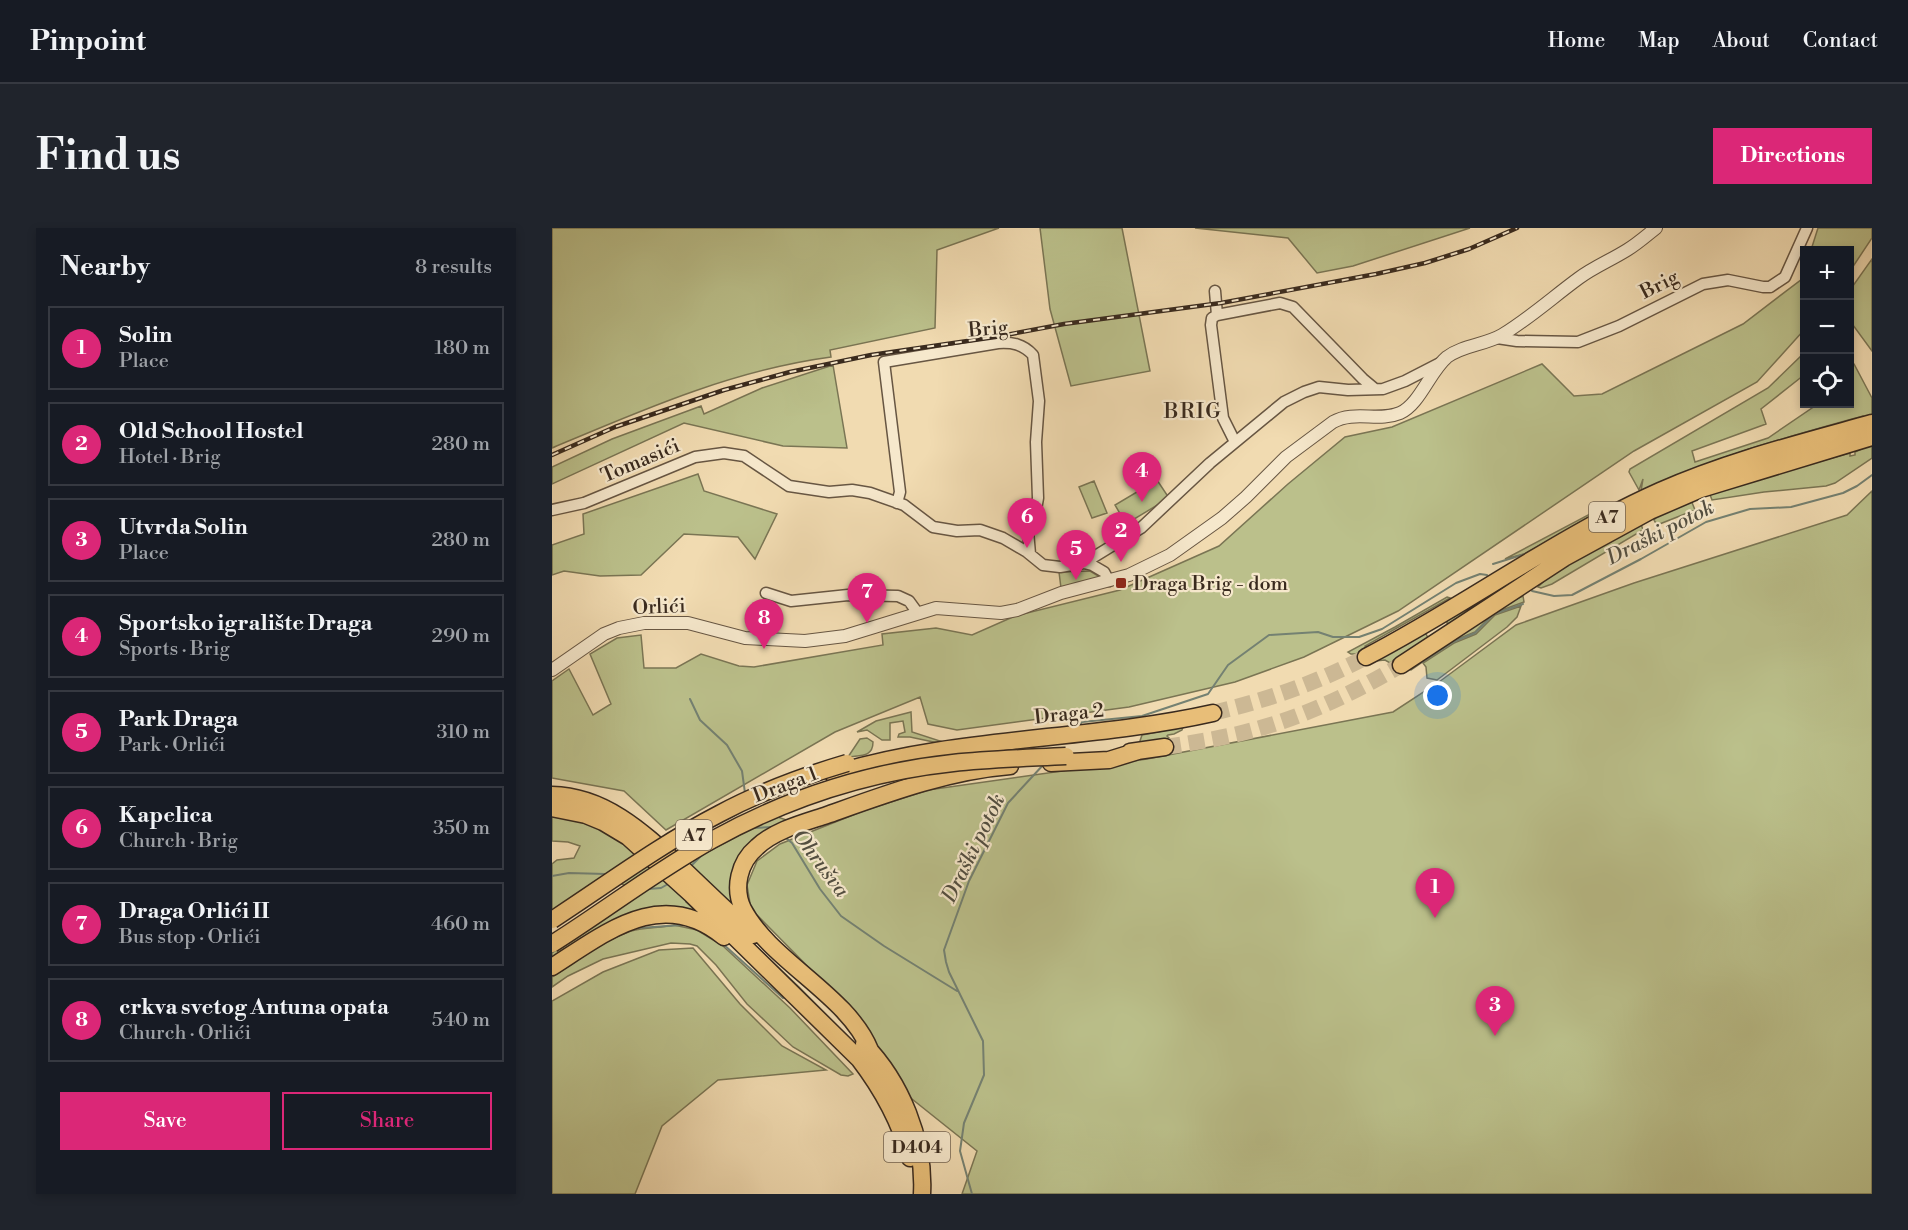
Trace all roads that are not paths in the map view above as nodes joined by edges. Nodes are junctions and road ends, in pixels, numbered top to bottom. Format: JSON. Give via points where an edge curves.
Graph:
{"nodes":[{"id":1,"x":1656,"y":228,"type":"edge"},
{"id":2,"x":1807,"y":228,"type":"edge"},
{"id":3,"x":1215,"y":291,"type":"dead end"},
{"id":4,"x":1217,"y":315,"type":"junction"},
{"id":5,"x":1497,"y":338,"type":"junction"},
{"id":6,"x":1442,"y":362,"type":"junction"},
{"id":7,"x":1375,"y":389,"type":"junction"},
{"id":8,"x":1871,"y":431,"type":"edge"},
{"id":9,"x":1235,"y":442,"type":"junction"},
{"id":10,"x":744,"y":456,"type":"joint"},
{"id":11,"x":897,"y":503,"type":"junction"},
{"id":12,"x":552,"y":510,"type":"edge"},
{"id":13,"x":1030,"y":554,"type":"junction"},
{"id":14,"x":1084,"y":563,"type":"junction"},
{"id":15,"x":1109,"y":581,"type":"junction"},
{"id":16,"x":766,"y":593,"type":"dead end"},
{"id":17,"x":917,"y":612,"type":"junction"},
{"id":18,"x":1366,"y":657,"type":"tunnel mouth"},
{"id":19,"x":1401,"y":665,"type":"tunnel mouth"},
{"id":20,"x":552,"y":670,"type":"edge"},
{"id":21,"x":1213,"y":713,"type":"tunnel mouth"},
{"id":22,"x":1165,"y":747,"type":"tunnel mouth"},
{"id":23,"x":1066,"y":759,"type":"junction"},
{"id":24,"x":849,"y":766,"type":"junction"},
{"id":25,"x":552,"y":795,"type":"edge"},
{"id":26,"x":552,"y":808,"type":"edge"},
{"id":27,"x":642,"y":841,"type":"junction"},
{"id":28,"x":552,"y":920,"type":"edge"},
{"id":29,"x":552,"y":928,"type":"edge"},
{"id":30,"x":552,"y":944,"type":"edge"},
{"id":31,"x":552,"y":967,"type":"edge"},
{"id":32,"x":865,"y":1054,"type":"junction"},
{"id":33,"x":921,"y":1194,"type":"edge"}],
"edges":[{"from":1,"to":5,"type":"street","name":"Brig","via":[[1578,278]]},
{"from":2,"to":5,"type":"street","name":"Brig","via":[[1785,277],[1770,287],[1728,280],[1702,284],[1578,342]]},
{"from":3,"to":4,"type":"street"},
{"from":4,"to":7,"type":"street","via":[[1280,303],[1293,307]]},
{"from":4,"to":9,"type":"street","via":[[1211,325],[1223,418]]},
{"from":5,"to":6,"type":"street","name":"Brig","via":[[1464,348]]},
{"from":6,"to":7,"type":"street","name":"Brig","via":[[1405,381]]},
{"from":6,"to":15,"type":"street","name":"Brig","via":[[1405,410],[1382,416],[1341,417],[1286,457],[1237,506],[1193,540],[1152,564]]},
{"from":7,"to":9,"type":"street","name":"Brig","via":[[1319,387],[1304,392],[1284,402]]},
{"from":8,"to":18,"type":"highway","number":"A7","via":[[1758,455],[1658,492],[1594,524]]},
{"from":8,"to":19,"type":"highway","number":"A7","via":[[1701,489],[1650,511],[1564,558]]},
{"from":9,"to":14,"type":"street","name":"Brig","via":[[1141,528]]},
{"from":10,"to":11,"type":"street","name":"Brig","via":[[789,486],[829,492],[860,491]]},
{"from":10,"to":12,"type":"street","name":"Tomasići","via":[[724,453],[695,457],[584,503]]},
{"from":11,"to":13,"type":"street","name":"Brig","via":[[933,527],[980,530]]},
{"from":11,"to":13,"type":"street","name":"Brig","via":[[900,492],[884,362],[998,343],[1017,344],[1033,355],[1039,393],[1038,498],[1028,531]]},
{"from":13,"to":14,"type":"street","name":"Brig","via":[[1049,567]]},
{"from":14,"to":15,"type":"street","via":[[1099,568]]},
{"from":15,"to":17,"type":"street","name":"Orlići","via":[[1060,593],[1010,612],[950,607]]},
{"from":16,"to":17,"type":"street","via":[[791,601],[848,595],[898,596],[909,601]]},
{"from":17,"to":20,"type":"street","name":"Orlići","via":[[845,636],[805,641],[754,639],[674,621],[630,625],[593,640]]},
{"from":21,"to":24,"type":"highway","name":"Draga 2","via":[[932,751],[888,752]]},
{"from":22,"to":23,"type":"highway","number":"A7"},
{"from":23,"to":30,"type":"highway","name":"Draga 1","number":"A7","bridge":true,"via":[[986,760],[926,767],[810,795],[710,841]]},
{"from":23,"to":32,"type":"highway","via":[[977,770],[903,789],[786,830],[748,856],[738,883],[743,908],[753,924],[854,1023]]},
{"from":24,"to":28,"type":"highway","bridge":true,"via":[[774,788],[719,814]]},
{"from":24,"to":29,"type":"highway","name":"Draga 1","number":"A7","via":[[726,817]]},
{"from":25,"to":27,"type":"highway","via":[[594,803],[627,820]]},
{"from":26,"to":27,"type":"highway","via":[[586,815]]},
{"from":27,"to":32,"type":"highway","bridge":true,"via":[[836,1014]]},
{"from":31,"to":32,"type":"highway","via":[[628,921],[657,914],[691,918],[726,938],[842,1048]]},
{"from":32,"to":33,"type":"highway","number":"D404","via":[[897,1106]]}]}
